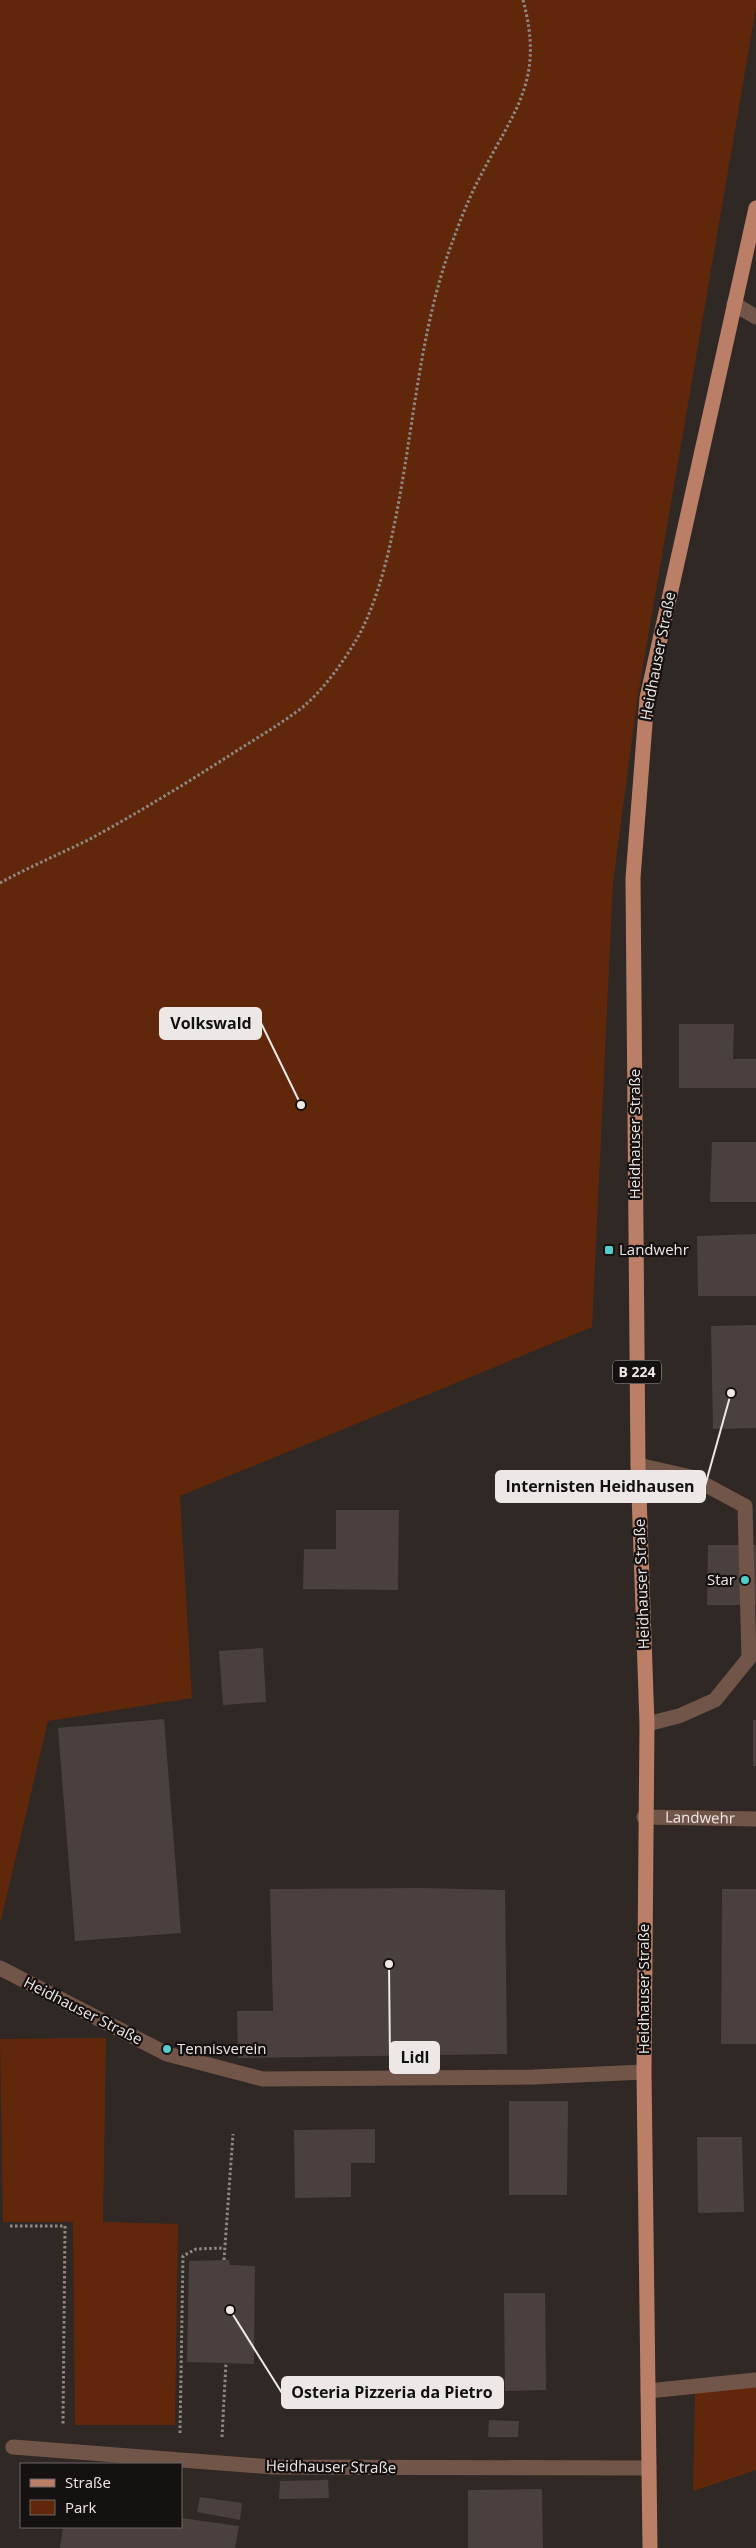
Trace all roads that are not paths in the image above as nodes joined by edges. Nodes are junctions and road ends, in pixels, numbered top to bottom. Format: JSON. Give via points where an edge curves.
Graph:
{"nodes":[{"id":1,"x":756,"y":208,"type":"edge"},
{"id":2,"x":734,"y":304,"type":"junction"},
{"id":3,"x":756,"y":317,"type":"edge"},
{"id":4,"x":638,"y":1465,"type":"junction"},
{"id":5,"x":752,"y":1660,"type":"edge"},
{"id":6,"x":647,"y":1724,"type":"junction"},
{"id":7,"x":644,"y":1817,"type":"junction"},
{"id":8,"x":756,"y":1819,"type":"edge"},
{"id":9,"x":0,"y":1968,"type":"edge"},
{"id":10,"x":644,"y":2072,"type":"junction"},
{"id":11,"x":756,"y":2380,"type":"edge"},
{"id":12,"x":648,"y":2391,"type":"junction"},
{"id":13,"x":13,"y":2446,"type":"dead end"},
{"id":14,"x":650,"y":2468,"type":"junction"},
{"id":15,"x":650,"y":2548,"type":"edge"}],
"edges":[{"from":1,"to":2,"type":"main road","name":"Heidhauser Straße","number":"B 224"},
{"from":2,"to":3,"type":"street"},
{"from":2,"to":4,"type":"main road","name":"Heidhauser Straße","number":"B 224","via":[[647,698],[633,878]]},
{"from":4,"to":5,"type":"street","via":[[691,1477],[745,1506]]},
{"from":4,"to":6,"type":"main road","name":"Heidhauser Straße","number":"B 224"},
{"from":5,"to":6,"type":"street","via":[[715,1700],[679,1716]]},
{"from":6,"to":7,"type":"main road","name":"Heidhauser Straße","number":"B 224"},
{"from":7,"to":8,"type":"street","name":"Landwehr"},
{"from":7,"to":10,"type":"main road","name":"Heidhauser Straße","number":"B 224"},
{"from":9,"to":10,"type":"street","name":"Heidhauser Straße","via":[[167,2054],[263,2079],[534,2077]]},
{"from":10,"to":12,"type":"main road","name":"Heidhauser Straße","number":"B 224"},
{"from":11,"to":12,"type":"street"},
{"from":12,"to":14,"type":"main road","name":"Heidhauser Straße","number":"B 224"},
{"from":13,"to":14,"type":"street","name":"Heidhauser Straße","via":[[273,2467]]},
{"from":14,"to":15,"type":"main road","name":"Heidhauser Straße","number":"B 224"}]}
